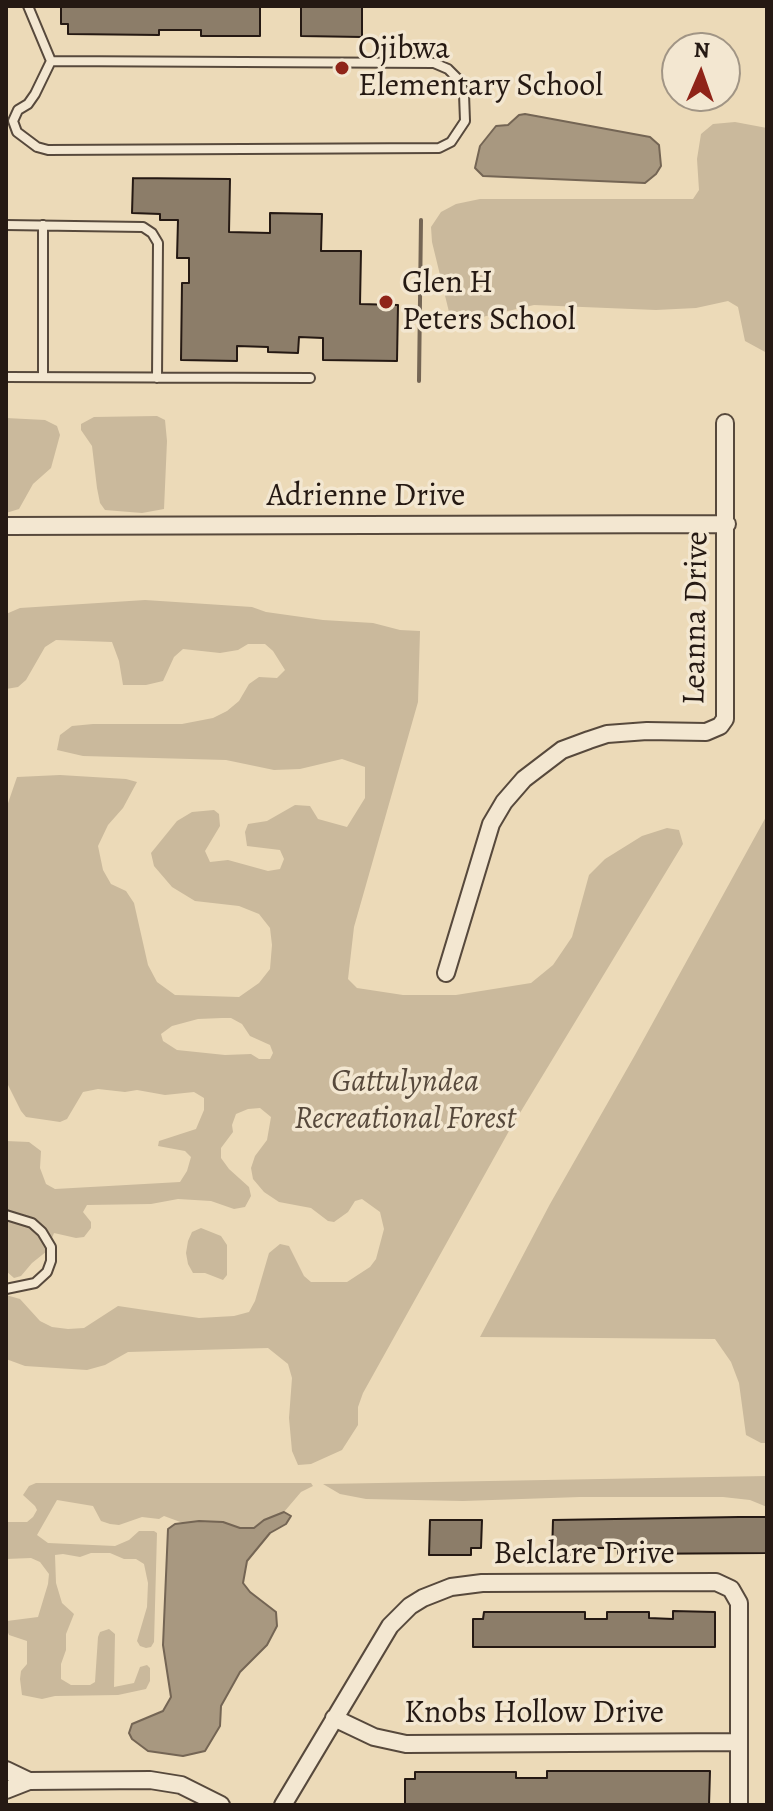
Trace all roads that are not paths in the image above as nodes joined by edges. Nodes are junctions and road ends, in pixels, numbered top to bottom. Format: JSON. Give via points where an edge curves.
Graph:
{"nodes":[{"id":1,"x":28,"y":6,"type":"edge"},
{"id":2,"x":51,"y":61,"type":"junction"},
{"id":3,"x":6,"y":110,"type":"edge"},
{"id":4,"x":18,"y":110,"type":"junction"},
{"id":5,"x":17,"y":132,"type":"junction"},
{"id":6,"x":6,"y":134,"type":"edge"},
{"id":7,"x":6,"y":225,"type":"edge"},
{"id":8,"x":43,"y":225,"type":"junction"},
{"id":9,"x":6,"y":377,"type":"edge"},
{"id":10,"x":43,"y":377,"type":"junction"},
{"id":11,"x":157,"y":378,"type":"junction"},
{"id":12,"x":310,"y":378,"type":"dead end"},
{"id":13,"x":725,"y":423,"type":"dead end"},
{"id":14,"x":727,"y":524,"type":"junction"},
{"id":15,"x":6,"y":526,"type":"edge"},
{"id":16,"x":446,"y":973,"type":"dead end"},
{"id":17,"x":6,"y":1215,"type":"edge"},
{"id":18,"x":6,"y":1289,"type":"edge"},
{"id":19,"x":334,"y":1718,"type":"junction"},
{"id":20,"x":739,"y":1742,"type":"junction"},
{"id":21,"x":6,"y":1770,"type":"edge"},
{"id":22,"x":29,"y":1781,"type":"junction"},
{"id":23,"x":6,"y":1790,"type":"edge"},
{"id":24,"x":221,"y":1805,"type":"edge"},
{"id":25,"x":283,"y":1805,"type":"edge"},
{"id":26,"x":739,"y":1805,"type":"edge"}],
"edges":[{"from":1,"to":2,"type":"lane"},
{"from":2,"to":4,"type":"lane","via":[[35,94]]},
{"from":2,"to":5,"type":"lane","via":[[434,63],[459,80],[465,121],[451,142],[439,148],[48,150]]},
{"from":3,"to":4,"type":"lane"},
{"from":4,"to":5,"type":"lane","via":[[13,121]]},
{"from":5,"to":6,"type":"lane"},
{"from":7,"to":8,"type":"lane"},
{"from":8,"to":10,"type":"lane"},
{"from":8,"to":11,"type":"lane","via":[[143,227],[152,233],[158,243]]},
{"from":9,"to":10,"type":"lane"},
{"from":10,"to":11,"type":"lane"},
{"from":11,"to":12,"type":"lane"},
{"from":13,"to":14,"type":"street","name":"Leanna Drive"},
{"from":14,"to":15,"type":"street","name":"Adrienne Drive"},
{"from":14,"to":16,"type":"street","name":"Leanna Drive","via":[[725,719],[706,732],[607,734],[562,750],[535,769],[491,824]]},
{"from":17,"to":18,"type":"lane","via":[[32,1223],[51,1247],[51,1261],[41,1278]]},
{"from":19,"to":20,"type":"street","name":"Knobs Hollow Drive","via":[[374,1737],[406,1744]]},
{"from":19,"to":20,"type":"street","name":"Belclare Drive","via":[[390,1626],[436,1591],[498,1583],[716,1582],[731,1589],[739,1603]]},
{"from":19,"to":25,"type":"street"},
{"from":20,"to":26,"type":"street"},
{"from":21,"to":22,"type":"street"},
{"from":22,"to":23,"type":"street"},
{"from":22,"to":24,"type":"street","via":[[166,1781]]}]}
